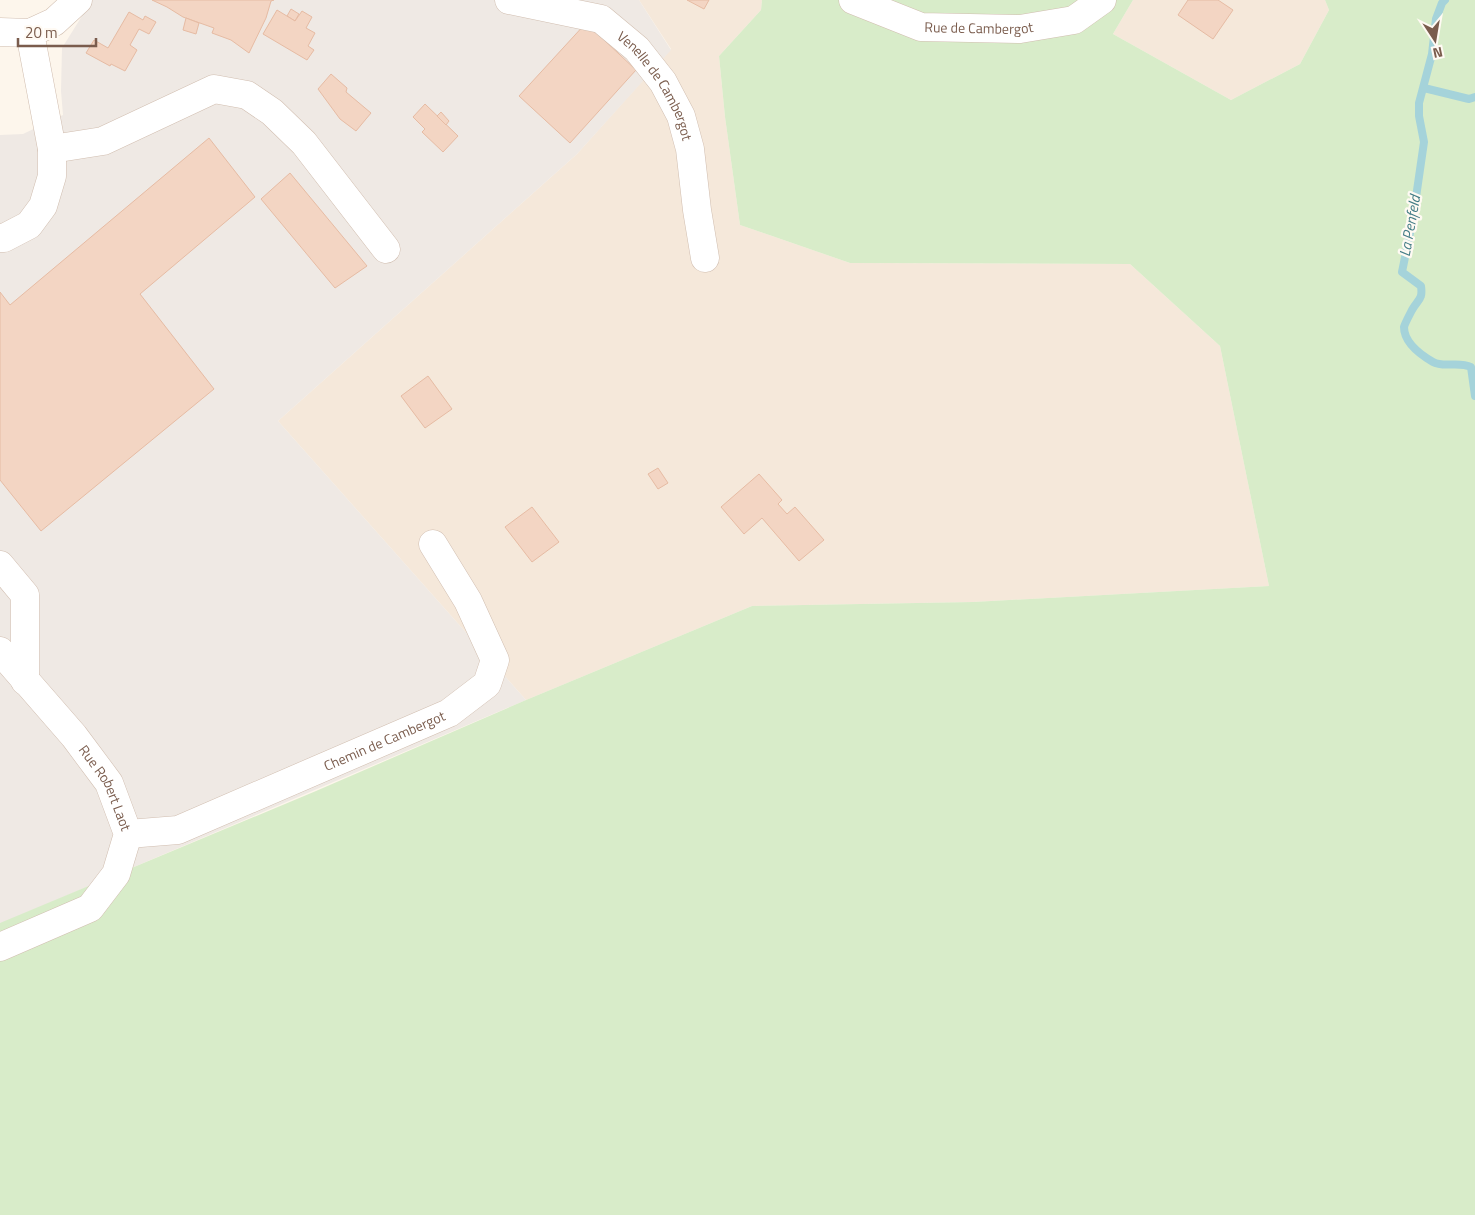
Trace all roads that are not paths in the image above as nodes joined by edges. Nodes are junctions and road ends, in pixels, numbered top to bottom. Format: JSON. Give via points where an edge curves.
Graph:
{"nodes":[{"id":1,"x":78,"y":0,"type":"edge"},
{"id":2,"x":508,"y":0,"type":"edge"},
{"id":3,"x":853,"y":0,"type":"edge"},
{"id":4,"x":1102,"y":0,"type":"edge"},
{"id":5,"x":600,"y":9,"type":"edge"},
{"id":6,"x":0,"y":32,"type":"edge"},
{"id":7,"x":30,"y":32,"type":"junction"},
{"id":8,"x":52,"y":149,"type":"junction"},
{"id":9,"x":0,"y":238,"type":"edge"},
{"id":10,"x":386,"y":249,"type":"dead end"},
{"id":11,"x":705,"y":258,"type":"dead end"},
{"id":12,"x":433,"y":544,"type":"dead end"},
{"id":13,"x":0,"y":565,"type":"edge"},
{"id":14,"x":0,"y":651,"type":"edge"},
{"id":15,"x":25,"y":680,"type":"junction"},
{"id":16,"x":128,"y":834,"type":"junction"},
{"id":17,"x":0,"y":947,"type":"edge"}],
"edges":[{"from":1,"to":7,"type":"street","via":[[54,22]]},
{"from":2,"to":5,"type":"street","name":"Venelle de Cambergot"},
{"from":3,"to":4,"type":"street","name":"Rue de Cambergot","via":[[922,27],[1020,29],[1074,20]]},
{"from":5,"to":11,"type":"street","name":"Venelle de Cambergot","via":[[663,82],[681,116],[690,149]]},
{"from":6,"to":7,"type":"street"},
{"from":7,"to":8,"type":"street"},
{"from":8,"to":9,"type":"street","via":[[52,176],[42,206],[30,225]]},
{"from":8,"to":10,"type":"street","via":[[103,141],[214,89],[247,94],[272,112],[304,143]]},
{"from":12,"to":16,"type":"street","name":"Chemin de Cambergot","via":[[468,601],[495,660],[487,684],[449,713],[178,830]]},
{"from":13,"to":15,"type":"street","via":[[25,595]]},
{"from":14,"to":15,"type":"street","name":"Rue Robert Laot"},
{"from":15,"to":16,"type":"street","name":"Rue Robert Laot","via":[[74,736],[109,783]]},
{"from":16,"to":17,"type":"street","name":"Rue Robert Laot","via":[[116,874],[90,908]]}]}
